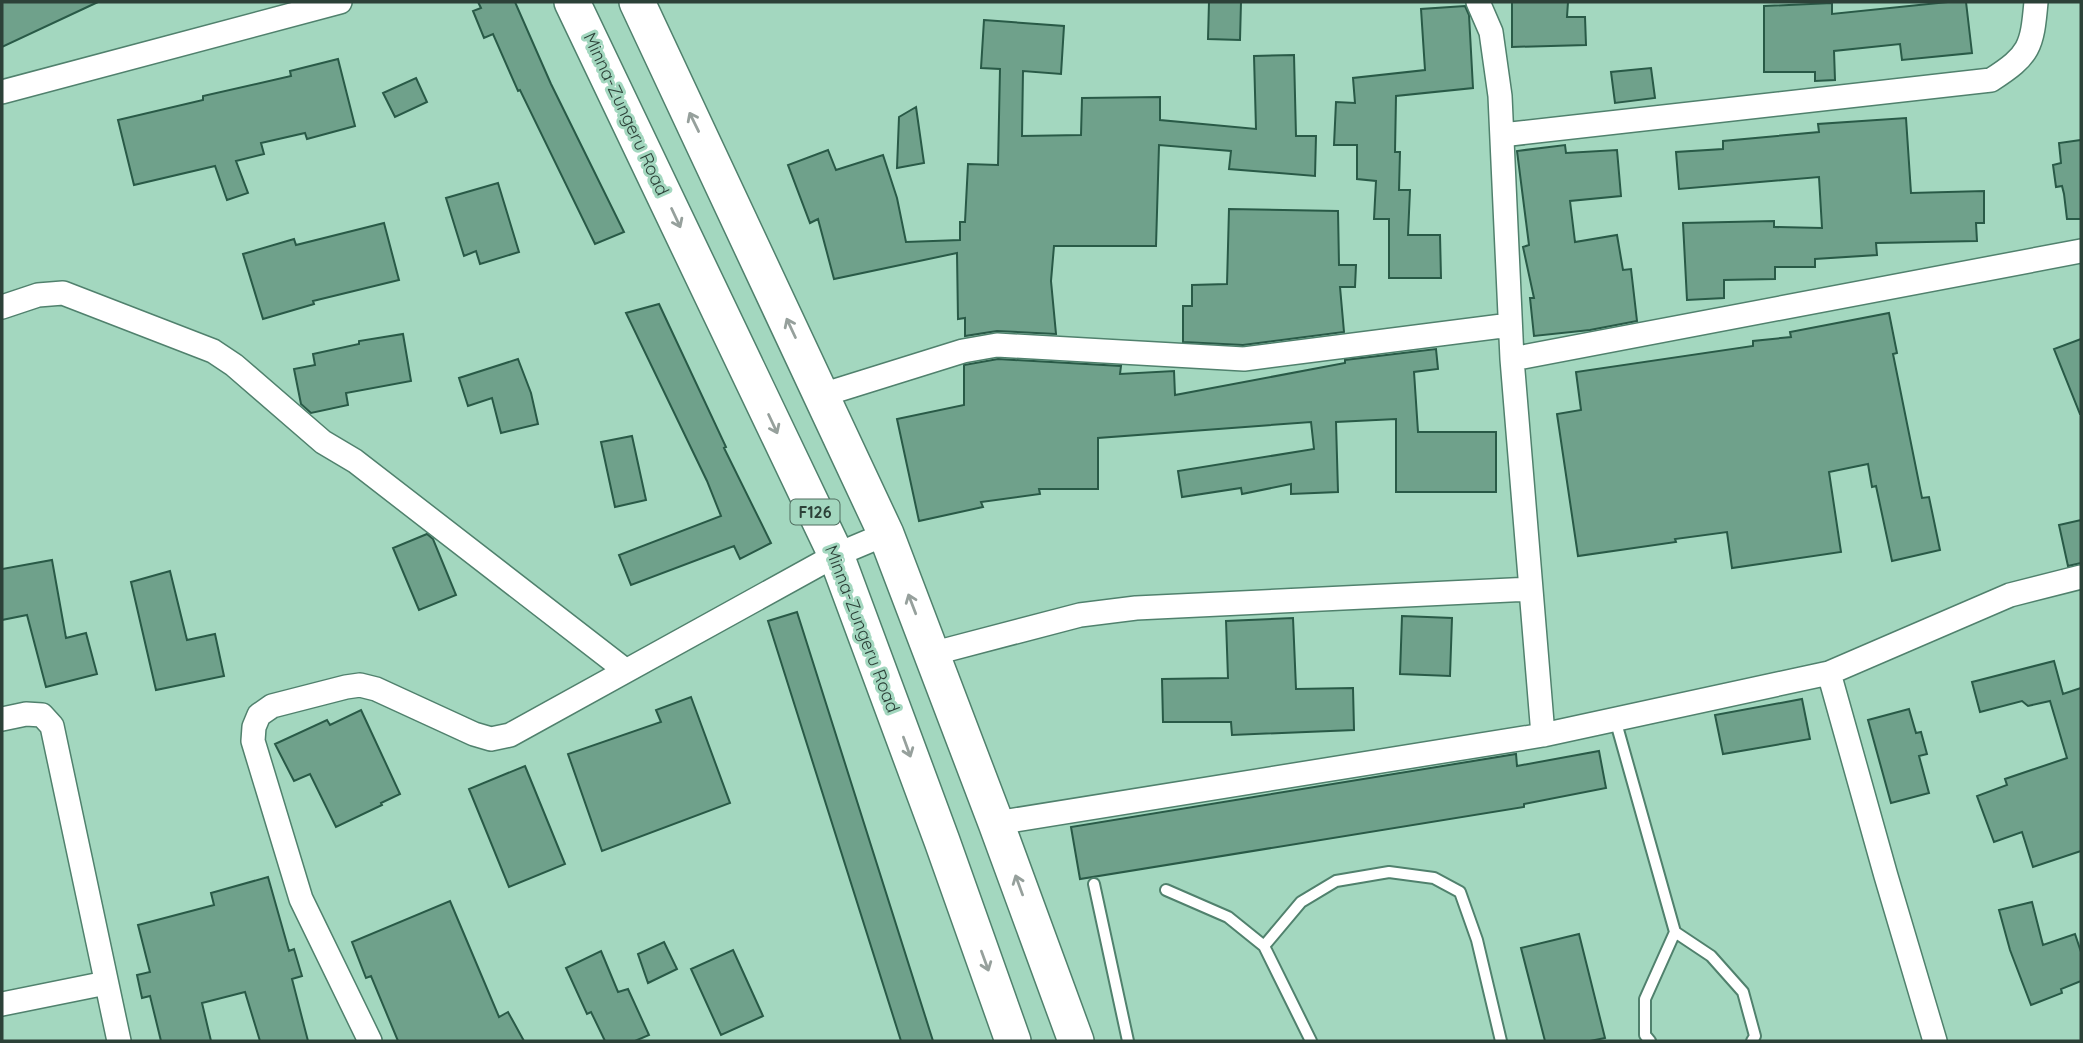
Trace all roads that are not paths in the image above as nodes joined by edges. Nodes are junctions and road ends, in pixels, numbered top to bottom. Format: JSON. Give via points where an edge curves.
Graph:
{"nodes":[{"id":1,"x":340,"y":2,"type":"edge"},
{"id":2,"x":572,"y":2,"type":"edge"},
{"id":3,"x":636,"y":2,"type":"edge"},
{"id":4,"x":1478,"y":2,"type":"edge"},
{"id":5,"x":2036,"y":2,"type":"edge"},
{"id":6,"x":2,"y":92,"type":"edge"},
{"id":7,"x":1502,"y":135,"type":"junction"},
{"id":8,"x":2081,"y":251,"type":"edge"},
{"id":9,"x":2,"y":307,"type":"edge"},
{"id":10,"x":1510,"y":325,"type":"junction"},
{"id":11,"x":1512,"y":359,"type":"junction"},
{"id":12,"x":822,"y":395,"type":"junction"},
{"id":13,"x":886,"y":534,"type":"junction"},
{"id":14,"x":836,"y":555,"type":"junction"},
{"id":15,"x":2081,"y":577,"type":"edge"},
{"id":16,"x":1531,"y":589,"type":"junction"},
{"id":17,"x":932,"y":654,"type":"junction"},
{"id":18,"x":625,"y":670,"type":"junction"},
{"id":19,"x":1829,"y":673,"type":"junction"},
{"id":20,"x":2,"y":719,"type":"edge"},
{"id":21,"x":1615,"y":719,"type":"junction"},
{"id":22,"x":1543,"y":735,"type":"junction"},
{"id":23,"x":996,"y":823,"type":"junction"},
{"id":24,"x":1094,"y":884,"type":"dead end"},
{"id":25,"x":1167,"y":890,"type":"dead end"},
{"id":26,"x":1675,"y":932,"type":"junction"},
{"id":27,"x":1264,"y":946,"type":"junction"},
{"id":28,"x":106,"y":983,"type":"junction"},
{"id":29,"x":2,"y":1004,"type":"edge"},
{"id":30,"x":119,"y":1041,"type":"edge"},
{"id":31,"x":370,"y":1041,"type":"edge"},
{"id":32,"x":1013,"y":1041,"type":"edge"},
{"id":33,"x":1076,"y":1041,"type":"edge"},
{"id":34,"x":1128,"y":1041,"type":"edge"},
{"id":35,"x":1311,"y":1041,"type":"edge"},
{"id":36,"x":1501,"y":1041,"type":"edge"},
{"id":37,"x":1650,"y":1041,"type":"edge"},
{"id":38,"x":1752,"y":1041,"type":"edge"},
{"id":39,"x":1935,"y":1041,"type":"edge"}],
"edges":[{"from":1,"to":6,"type":"street"},
{"from":2,"to":14,"type":"main road","name":"Minna-Zungeru Road","number":"F126","one_way":true},
{"from":12,"to":3,"type":"main road","one_way":true},
{"from":4,"to":7,"type":"street","via":[[1491,32]]},
{"from":5,"to":7,"type":"street","via":[[2033,36],[2018,62],[1991,80]]},
{"from":7,"to":10,"type":"street"},
{"from":8,"to":11,"type":"street"},
{"from":9,"to":18,"type":"street","via":[[38,295],[63,293],[213,351],[323,442],[355,461]]},
{"from":10,"to":11,"type":"street"},
{"from":10,"to":12,"type":"street","via":[[1244,359],[998,345],[963,351]]},
{"from":11,"to":16,"type":"street"},
{"from":12,"to":13,"type":"main road"},
{"from":13,"to":14,"type":"street"},
{"from":17,"to":13,"type":"main road","one_way":true},
{"from":14,"to":18,"type":"street"},
{"from":14,"to":32,"type":"main road","name":"Minna-Zungeru Road","number":"F126","one_way":true},
{"from":15,"to":19,"type":"street","via":[[2010,595]]},
{"from":16,"to":17,"type":"street","via":[[1136,608],[1080,615]]},
{"from":16,"to":22,"type":"street"},
{"from":17,"to":23,"type":"main road"},
{"from":18,"to":31,"type":"street","via":[[510,735],[491,739],[360,685],[272,706],[259,715],[253,741],[301,900]]},
{"from":19,"to":21,"type":"street"},
{"from":19,"to":39,"type":"street"},
{"from":20,"to":28,"type":"street","via":[[42,715],[52,726]]},
{"from":21,"to":22,"type":"street"},
{"from":21,"to":26,"type":"lane"},
{"from":22,"to":23,"type":"street"},
{"from":33,"to":23,"type":"main road","one_way":true},
{"from":24,"to":34,"type":"lane"},
{"from":25,"to":27,"type":"lane","via":[[1228,917]]},
{"from":26,"to":37,"type":"lane","via":[[1646,999],[1645,1035]]},
{"from":26,"to":38,"type":"lane","via":[[1712,956],[1743,992],[1755,1036]]},
{"from":27,"to":35,"type":"lane"},
{"from":27,"to":36,"type":"lane","via":[[1301,902],[1336,881],[1389,872],[1434,878],[1460,892],[1477,940]]},
{"from":28,"to":29,"type":"street"},
{"from":28,"to":30,"type":"street"}]}
